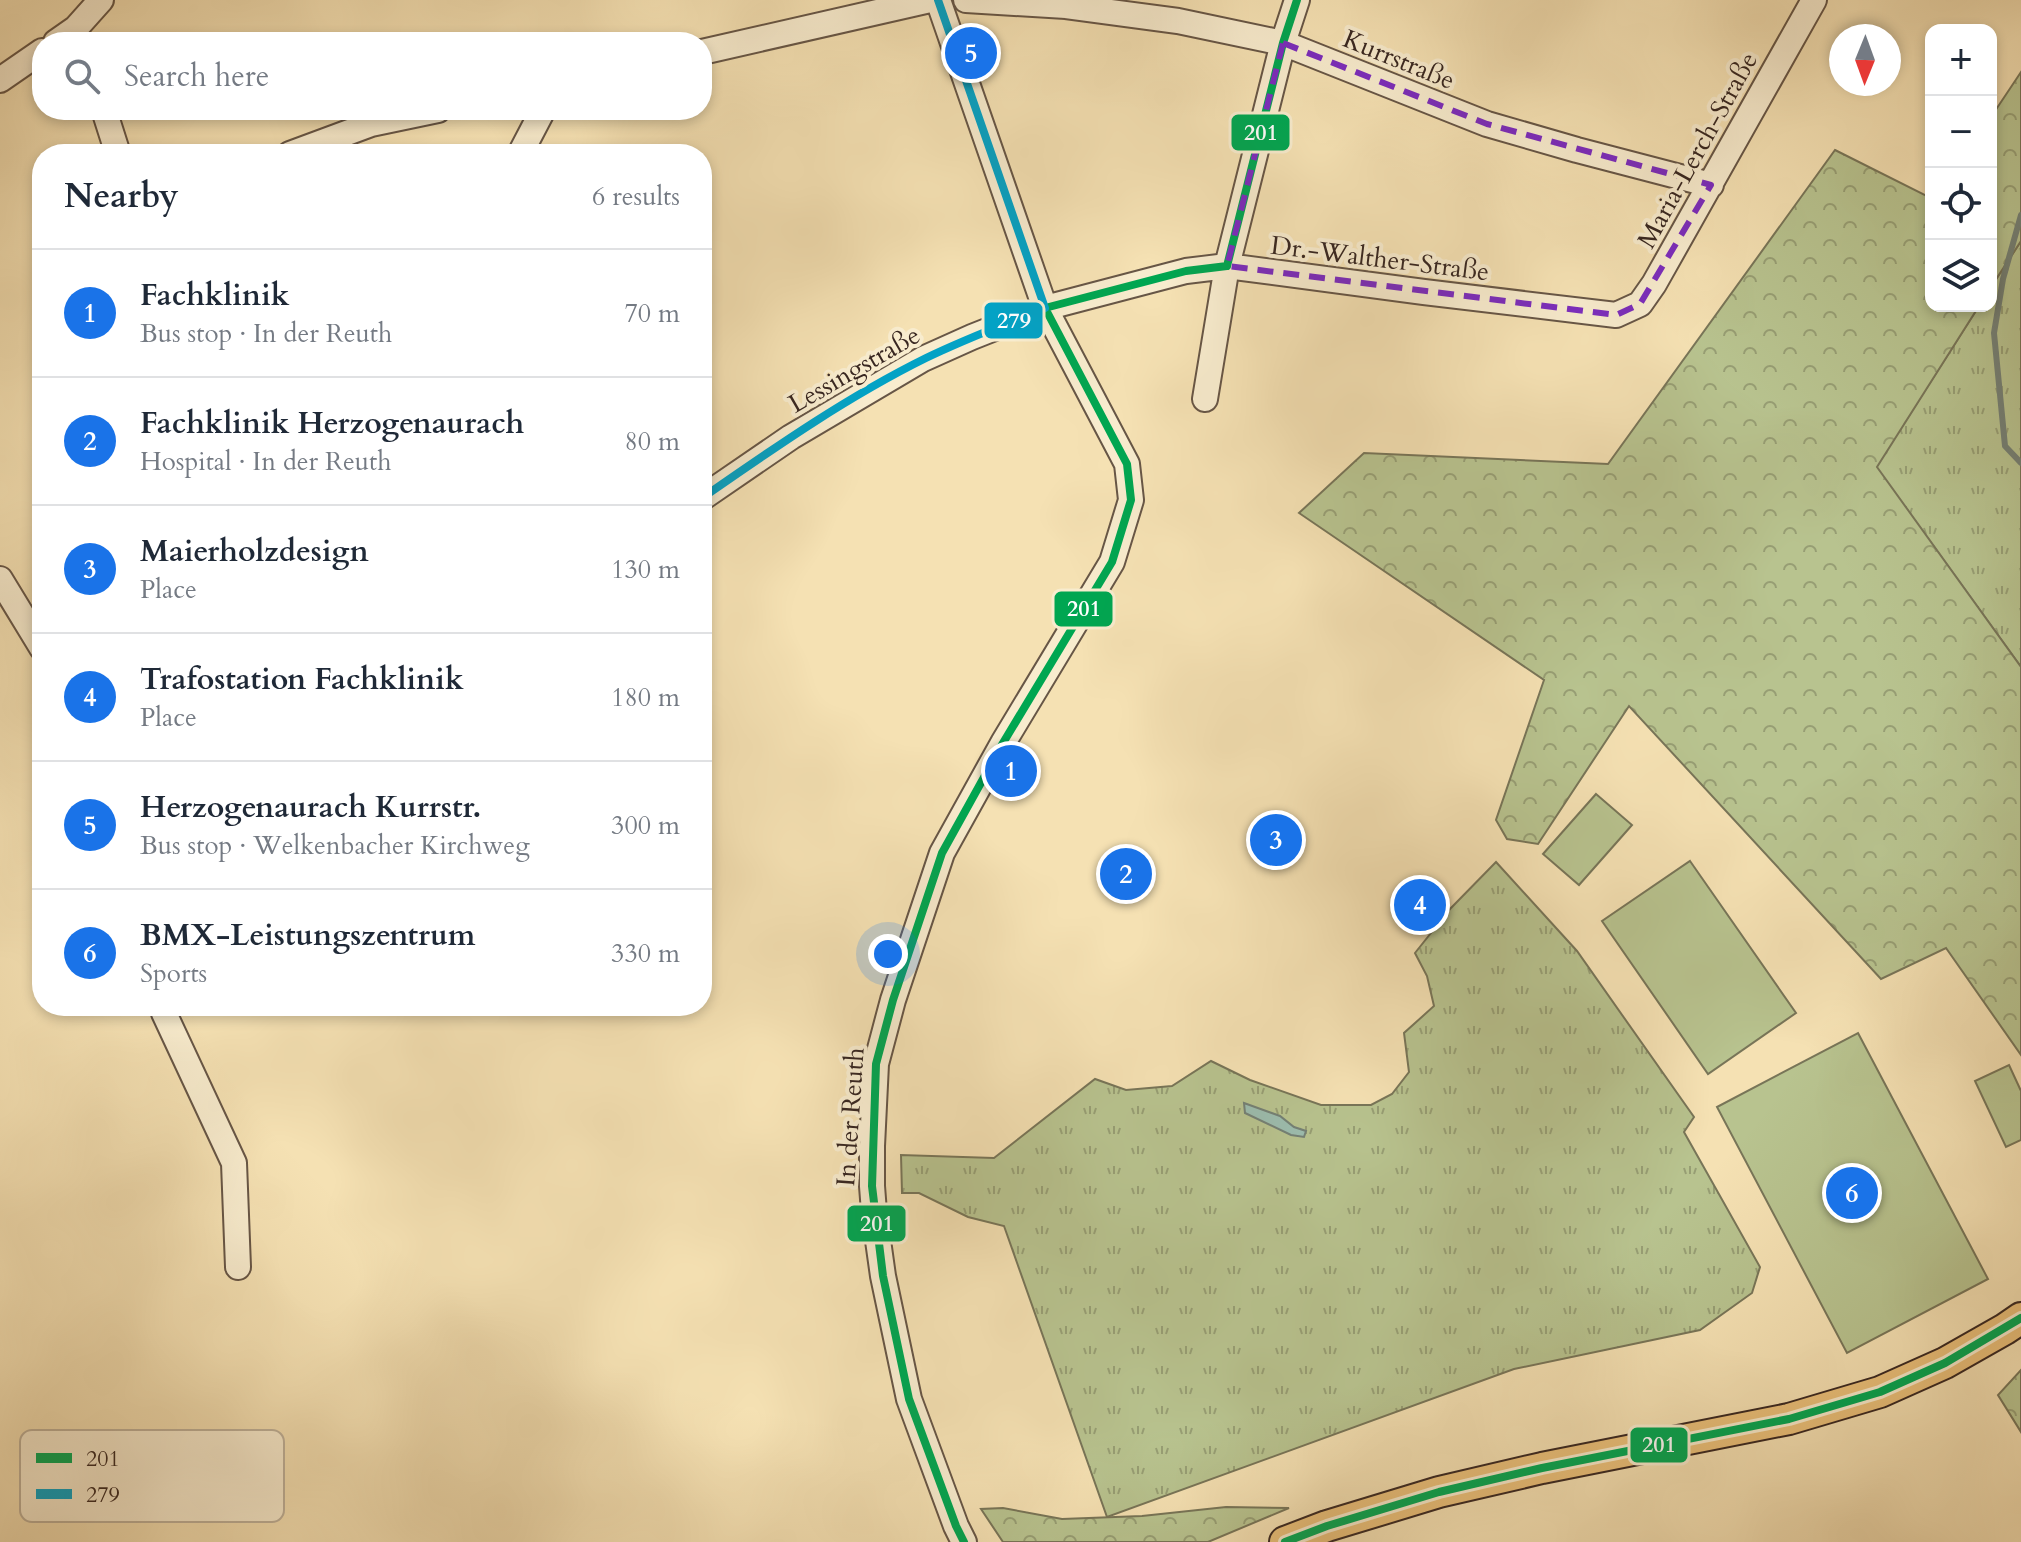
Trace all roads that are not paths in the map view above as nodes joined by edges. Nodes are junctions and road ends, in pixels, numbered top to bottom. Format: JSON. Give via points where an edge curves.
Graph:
{"nodes":[{"id":1,"x":101,"y":0,"type":"edge"},
{"id":2,"x":930,"y":0,"type":"edge"},
{"id":3,"x":938,"y":0,"type":"edge"},
{"id":4,"x":966,"y":0,"type":"edge"},
{"id":5,"x":1297,"y":0,"type":"edge"},
{"id":6,"x":1803,"y":3,"type":"edge"},
{"id":7,"x":81,"y":32,"type":"edge"},
{"id":8,"x":1283,"y":43,"type":"junction"},
{"id":9,"x":712,"y":50,"type":"edge"},
{"id":10,"x":32,"y":58,"type":"edge"},
{"id":11,"x":0,"y":80,"type":"edge"},
{"id":12,"x":107,"y":120,"type":"edge"},
{"id":13,"x":390,"y":120,"type":"edge"},
{"id":14,"x":538,"y":120,"type":"edge"},
{"id":15,"x":115,"y":144,"type":"edge"},
{"id":16,"x":317,"y":144,"type":"edge"},
{"id":17,"x":525,"y":144,"type":"edge"},
{"id":18,"x":1711,"y":185,"type":"junction"},
{"id":19,"x":1227,"y":266,"type":"junction"},
{"id":20,"x":1045,"y":308,"type":"junction"},
{"id":21,"x":1616,"y":315,"type":"joint"},
{"id":22,"x":1205,"y":399,"type":"dead end"},
{"id":23,"x":712,"y":491,"type":"edge"},
{"id":24,"x":0,"y":579,"type":"edge"},
{"id":25,"x":32,"y":632,"type":"edge"},
{"id":26,"x":165,"y":1016,"type":"edge"},
{"id":27,"x":238,"y":1267,"type":"dead end"},
{"id":28,"x":2021,"y":1318,"type":"edge"},
{"id":29,"x":964,"y":1542,"type":"edge"},
{"id":30,"x":1285,"y":1542,"type":"edge"}],
"edges":[{"from":1,"to":7,"type":"street"},
{"from":2,"to":9,"type":"street"},
{"from":3,"to":20,"type":"street"},
{"from":4,"to":8,"type":"street","name":"Kurrstraße","via":[[1178,21]]},
{"from":5,"to":8,"type":"street"},
{"from":6,"to":18,"type":"street","name":"Maria-Lerch-Straße"},
{"from":8,"to":18,"type":"street","name":"Kurrstraße","via":[[1487,124]]},
{"from":8,"to":19,"type":"street"},
{"from":10,"to":11,"type":"street"},
{"from":12,"to":15,"type":"street"},
{"from":13,"to":16,"type":"street"},
{"from":14,"to":17,"type":"street"},
{"from":18,"to":21,"type":"street","name":"Maria-Lerch-Straße","via":[[1640,304]]},
{"from":19,"to":20,"type":"street","name":"Dr.-Walther-Straße","via":[[1186,271]]},
{"from":19,"to":21,"type":"street","name":"Dr.-Walther-Straße"},
{"from":19,"to":22,"type":"street"},
{"from":20,"to":23,"type":"street","name":"Lessingstraße","via":[[910,367]]},
{"from":20,"to":29,"type":"street","name":"In der Reuth","via":[[1127,464],[1131,500],[1112,562],[942,853],[876,1064],[872,1186],[883,1276],[909,1399]]},
{"from":24,"to":25,"type":"street"},
{"from":26,"to":27,"type":"street","via":[[234,1163]]},
{"from":28,"to":30,"type":"main road","via":[[1945,1363],[1880,1392],[1789,1419],[1439,1492]]}]}
